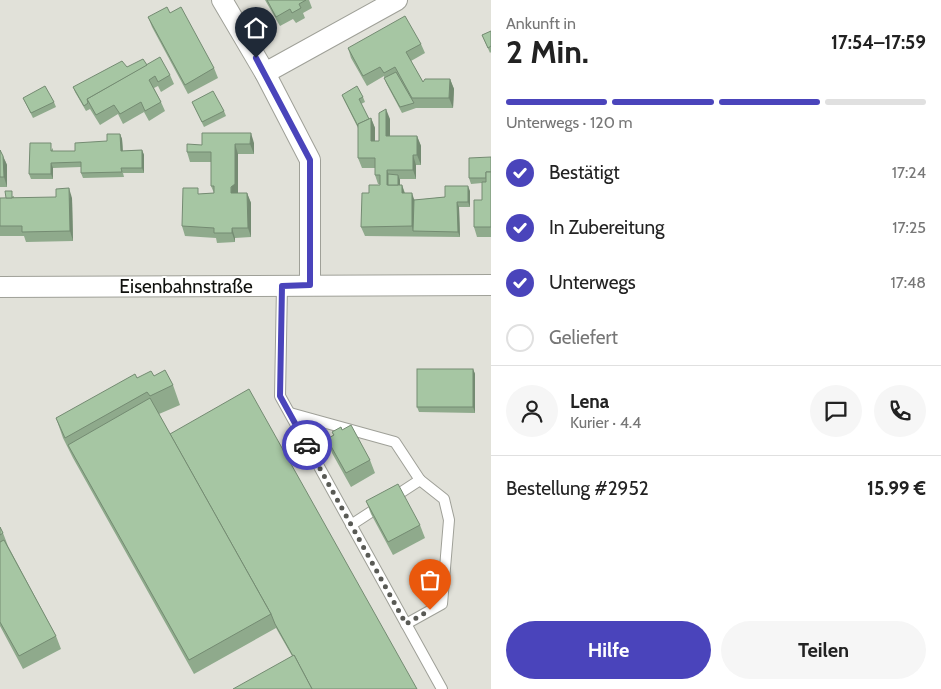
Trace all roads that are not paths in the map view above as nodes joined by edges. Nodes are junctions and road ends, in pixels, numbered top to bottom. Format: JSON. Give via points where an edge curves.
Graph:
{"nodes":[{"id":1,"x":222,"y":0,"type":"edge"},
{"id":2,"x":397,"y":0,"type":"edge"},
{"id":3,"x":265,"y":73,"type":"junction"},
{"id":4,"x":310,"y":285,"type":"junction"},
{"id":5,"x":491,"y":285,"type":"edge"},
{"id":6,"x":282,"y":286,"type":"junction"},
{"id":7,"x":0,"y":288,"type":"edge"},
{"id":8,"x":290,"y":413,"type":"junction"},
{"id":9,"x":420,"y":480,"type":"junction"},
{"id":10,"x":352,"y":525,"type":"junction"},
{"id":11,"x":406,"y":624,"type":"junction"},
{"id":12,"x":442,"y":689,"type":"edge"}],
"edges":[{"from":1,"to":3,"type":"street"},
{"from":2,"to":3,"type":"street"},
{"from":3,"to":4,"type":"street","via":[[310,160]]},
{"from":4,"to":5,"type":"street","name":"Eisenbahnstraße"},
{"from":4,"to":6,"type":"street","name":"Eisenbahnstraße"},
{"from":6,"to":7,"type":"street","name":"Eisenbahnstraße"},
{"from":6,"to":8,"type":"lane","via":[[280,396]]},
{"from":8,"to":9,"type":"lane","via":[[395,442]]},
{"from":8,"to":10,"type":"lane"},
{"from":9,"to":10,"type":"lane"},
{"from":9,"to":11,"type":"lane","via":[[444,500],[449,520],[442,604]]},
{"from":10,"to":11,"type":"lane"},
{"from":11,"to":12,"type":"lane"}]}
